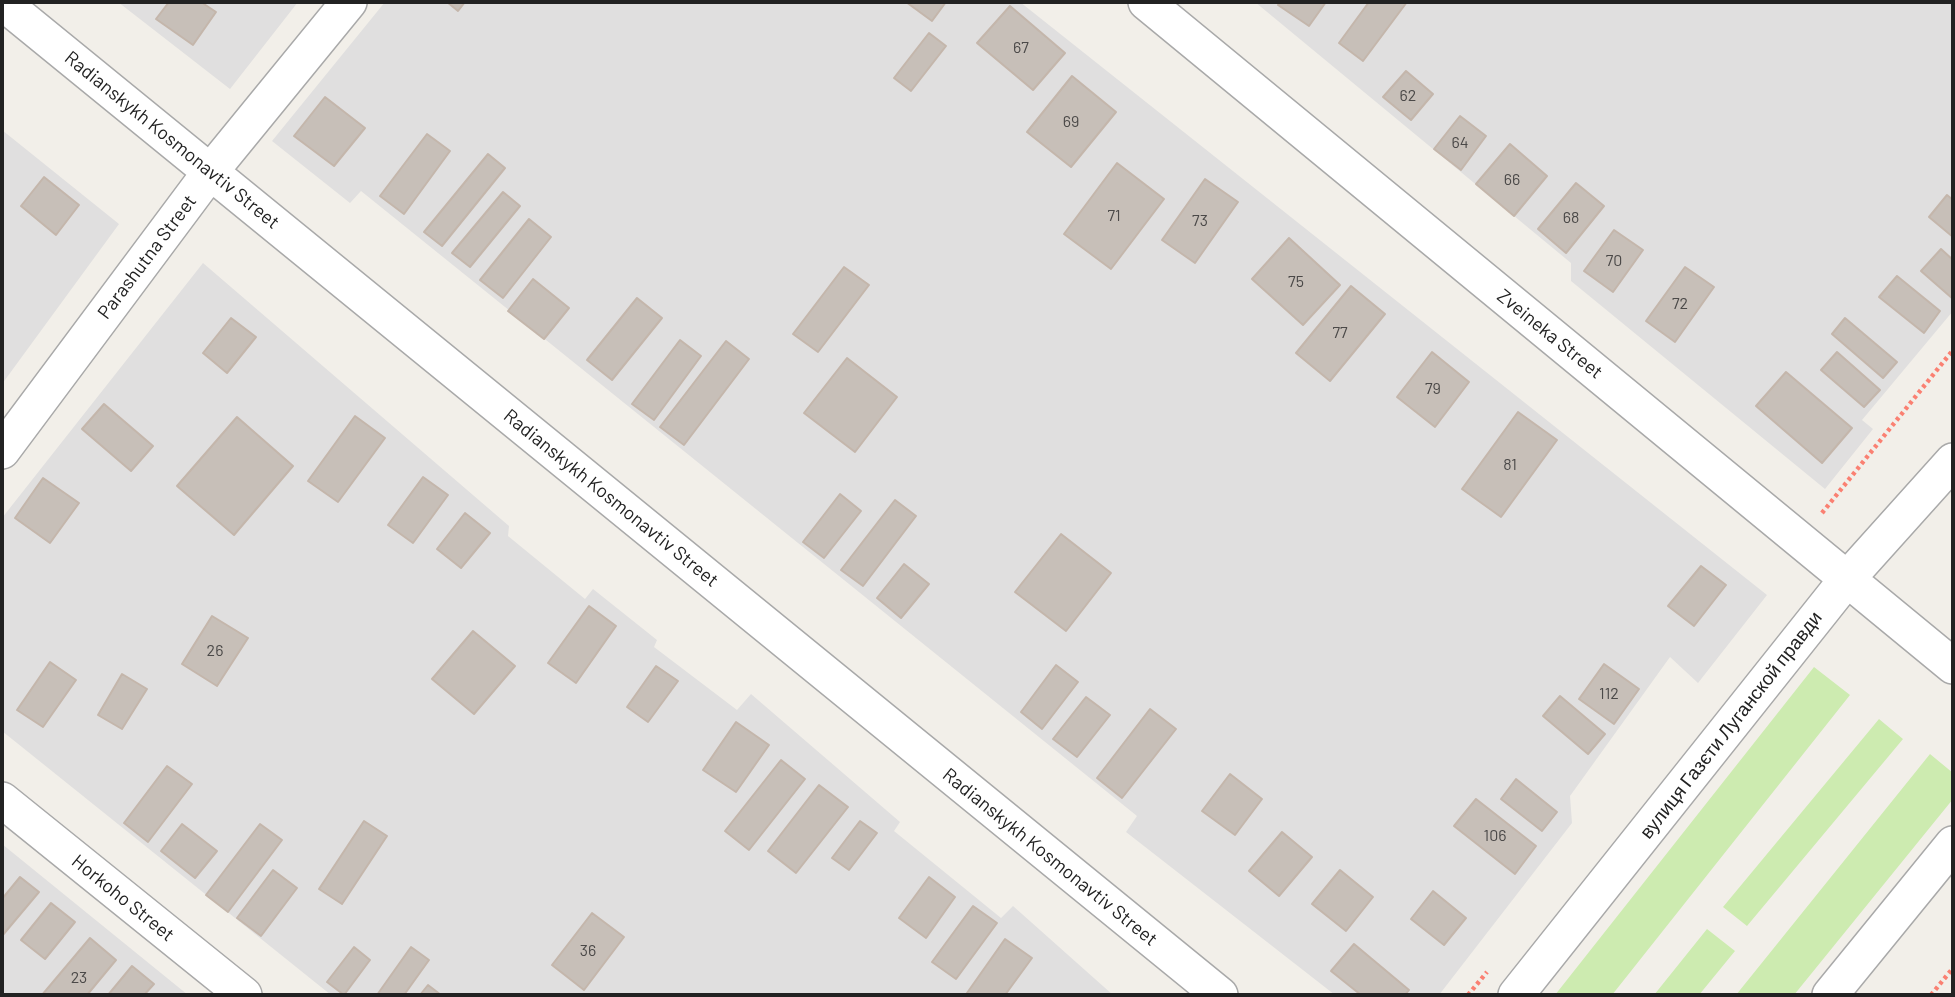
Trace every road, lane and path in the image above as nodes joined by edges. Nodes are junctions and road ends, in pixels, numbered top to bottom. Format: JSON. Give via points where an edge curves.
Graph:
{"nodes":[{"id":1,"x":2,"y":2,"type":"edge"},
{"id":2,"x":349,"y":2,"type":"edge"},
{"id":3,"x":1146,"y":2,"type":"edge"},
{"id":4,"x":211,"y":171,"type":"junction"},
{"id":5,"x":1953,"y":350,"type":"edge"},
{"id":6,"x":2,"y":451,"type":"edge"},
{"id":7,"x":1953,"y":461,"type":"edge"},
{"id":8,"x":1800,"y":540,"type":"junction"},
{"id":9,"x":1847,"y":579,"type":"junction"},
{"id":10,"x":1953,"y":666,"type":"edge"},
{"id":11,"x":2,"y":800,"type":"edge"},
{"id":12,"x":1953,"y":844,"type":"edge"},
{"id":13,"x":1953,"y":968,"type":"edge"},
{"id":14,"x":244,"y":995,"type":"edge"},
{"id":15,"x":1220,"y":995,"type":"edge"},
{"id":16,"x":1516,"y":995,"type":"edge"},
{"id":17,"x":1830,"y":995,"type":"edge"},
{"id":18,"x":1931,"y":995,"type":"edge"}],
"edges":[{"from":1,"to":4,"type":"street","name":"Radianskykh Kosmonavtiv Street"},
{"from":2,"to":4,"type":"street","name":"Parashutna Street"},
{"from":3,"to":8,"type":"street","name":"Zveineka Street"},
{"from":4,"to":6,"type":"street","name":"Parashutna Street"},
{"from":4,"to":15,"type":"street","name":"Radianskykh Kosmonavtiv Street"},
{"from":5,"to":8,"type":"path"},
{"from":7,"to":9,"type":"street","name":"вулиця Газєти Луганской правди"},
{"from":8,"to":9,"type":"street","name":"Zveineka Street"},
{"from":9,"to":10,"type":"street","name":"Zveineka Street"},
{"from":9,"to":16,"type":"street","name":"вулиця Газєти Луганской правди"},
{"from":11,"to":14,"type":"street","name":"Horkoho Street"},
{"from":12,"to":17,"type":"street"},
{"from":13,"to":18,"type":"path"}]}
